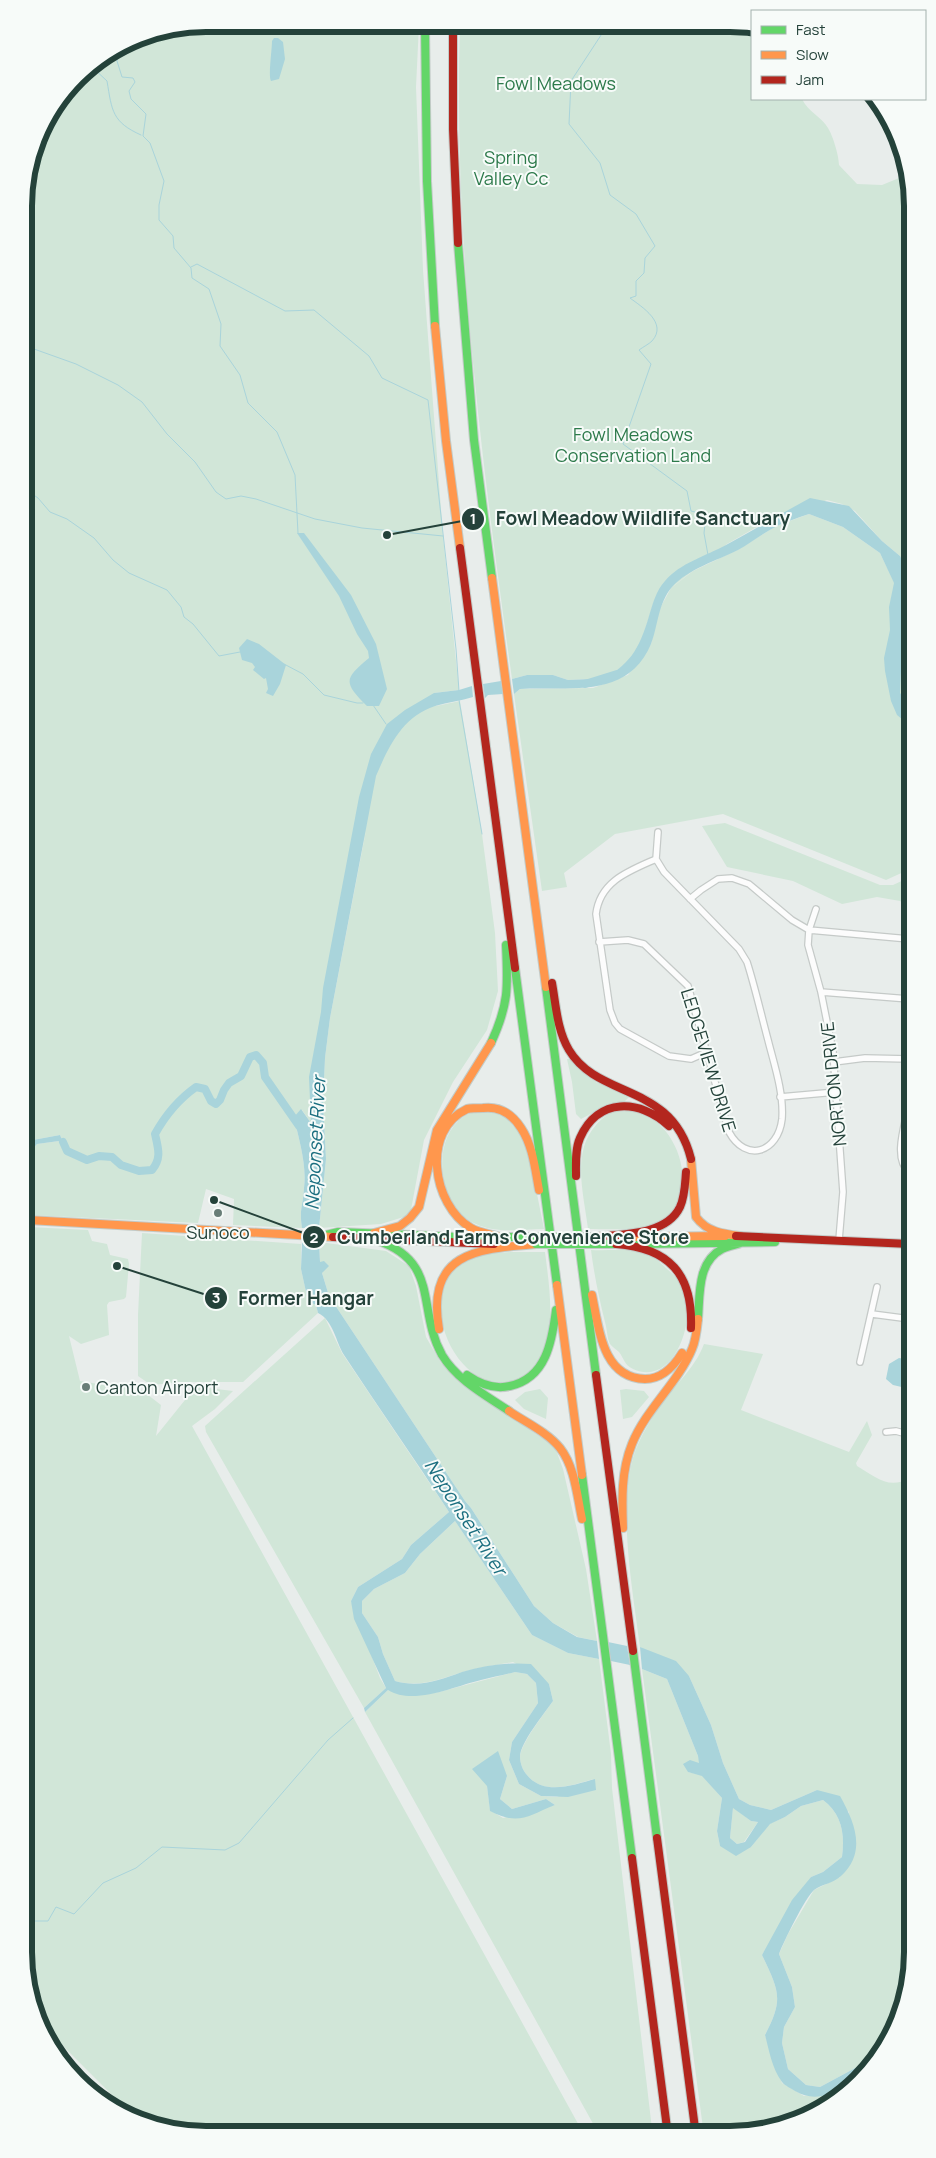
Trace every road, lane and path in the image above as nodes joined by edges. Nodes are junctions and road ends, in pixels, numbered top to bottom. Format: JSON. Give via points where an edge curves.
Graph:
{"nodes":[{"id":1,"x":425,"y":32,"type":"edge"},
{"id":2,"x":453,"y":32,"type":"edge"},
{"id":3,"x":658,"y":832,"type":"dead end"},
{"id":4,"x":656,"y":859,"type":"junction"},
{"id":5,"x":690,"y":899,"type":"junction"},
{"id":6,"x":507,"y":900,"type":"junction"},
{"id":7,"x":816,"y":909,"type":"dead end"},
{"id":8,"x":809,"y":930,"type":"junction"},
{"id":9,"x":539,"y":932,"type":"junction"},
{"id":10,"x":904,"y":939,"type":"edge"},
{"id":11,"x":599,"y":942,"type":"junction"},
{"id":12,"x":821,"y":992,"type":"junction"},
{"id":13,"x":904,"y":999,"type":"edge"},
{"id":14,"x":707,"y":1052,"type":"junction"},
{"id":15,"x":904,"y":1059,"type":"edge"},
{"id":16,"x":834,"y":1062,"type":"junction"},
{"id":17,"x":836,"y":1092,"type":"junction"},
{"id":18,"x":780,"y":1097,"type":"junction"},
{"id":19,"x":903,"y":1133,"type":"edge"},
{"id":20,"x":903,"y":1164,"type":"edge"},
{"id":21,"x":574,"y":1204,"type":"junction"},
{"id":22,"x":32,"y":1220,"type":"edge"},
{"id":23,"x":550,"y":1234,"type":"junction"},
{"id":24,"x":375,"y":1236,"type":"junction"},
{"id":25,"x":500,"y":1237,"type":"junction"},
{"id":26,"x":535,"y":1240,"type":"junction"},
{"id":27,"x":594,"y":1240,"type":"junction"},
{"id":28,"x":741,"y":1240,"type":"junction"},
{"id":29,"x":840,"y":1240,"type":"junction"},
{"id":30,"x":616,"y":1244,"type":"junction"},
{"id":31,"x":903,"y":1244,"type":"edge"},
{"id":32,"x":582,"y":1261,"type":"junction"},
{"id":33,"x":877,"y":1287,"type":"dead end"},
{"id":34,"x":558,"y":1289,"type":"junction"},
{"id":35,"x":872,"y":1314,"type":"junction"},
{"id":36,"x":903,"y":1318,"type":"edge"},
{"id":37,"x":860,"y":1362,"type":"dead end"},
{"id":38,"x":886,"y":1432,"type":"dead end"},
{"id":39,"x":903,"y":1433,"type":"edge"},
{"id":40,"x":592,"y":1552,"type":"junction"},
{"id":41,"x":621,"y":1556,"type":"junction"},
{"id":42,"x":667,"y":2126,"type":"edge"},
{"id":43,"x":695,"y":2126,"type":"edge"}],
"edges":[{"from":1,"to":6,"type":"main road","via":[[426,188],[435,331],[447,449]]},
{"from":2,"to":9,"type":"main road","via":[[454,155],[461,306],[474,440]]},
{"from":3,"to":4,"type":"street"},
{"from":4,"to":5,"type":"street","name":"LEDGEVIEW DRIVE"},
{"from":4,"to":11,"type":"street","via":[[615,880],[605,889],[597,904]]},
{"from":5,"to":8,"type":"street","via":[[718,879],[732,878],[750,884],[792,920]]},
{"from":5,"to":18,"type":"street","name":"LEDGEVIEW DRIVE","via":[[739,949],[747,962]]},
{"from":6,"to":23,"type":"main road"},
{"from":6,"to":24,"type":"main road","via":[[508,986],[499,1028],[438,1127],[417,1211],[400,1227]]},
{"from":7,"to":8,"type":"street"},
{"from":8,"to":10,"type":"street"},
{"from":8,"to":12,"type":"street","name":"NORTON DRIVE","via":[[808,945]]},
{"from":9,"to":21,"type":"main road"},
{"from":9,"to":28,"type":"main road","via":[[562,1034],[570,1052],[584,1067],[645,1097],[668,1115],[689,1152],[696,1216],[714,1231]]},
{"from":11,"to":14,"type":"street","name":"LEDGEVIEW DRIVE","via":[[628,940],[644,944],[680,976],[693,997]]},
{"from":11,"to":14,"type":"street","via":[[610,1010],[620,1029],[669,1056],[691,1058]]},
{"from":12,"to":13,"type":"street"},
{"from":12,"to":16,"type":"street","name":"NORTON DRIVE"},
{"from":14,"to":18,"type":"street","name":"LEDGEVIEW DRIVE","via":[[729,1132],[744,1149],[759,1150],[775,1140],[782,1118]]},
{"from":15,"to":16,"type":"street","via":[[865,1058]]},
{"from":16,"to":17,"type":"street","name":"NORTON DRIVE"},
{"from":17,"to":18,"type":"street"},
{"from":17,"to":29,"type":"street","name":"NORTON DRIVE","via":[[843,1192]]},
{"from":19,"to":20,"type":"street","via":[[900,1152]]},
{"from":21,"to":27,"type":"main road","via":[[578,1145],[595,1116],[616,1106],[634,1105],[654,1112],[665,1122],[678,1142],[685,1163],[685,1188],[678,1211],[666,1224],[655,1229]]},
{"from":21,"to":32,"type":"main road"},
{"from":22,"to":24,"type":"main road"},
{"from":23,"to":25,"type":"main road","via":[[522,1128],[501,1110],[475,1107],[458,1114],[445,1130],[437,1155],[439,1184],[448,1207],[460,1222],[479,1233]]},
{"from":23,"to":34,"type":"main road"},
{"from":24,"to":25,"type":"main road"},
{"from":24,"to":26,"type":"main road","via":[[464,1244]]},
{"from":24,"to":40,"type":"main road","via":[[402,1251],[417,1268],[435,1341],[455,1372],[550,1439],[562,1451],[569,1465]]},
{"from":25,"to":26,"type":"main road"},
{"from":26,"to":27,"type":"main road","bridge":true},
{"from":26,"to":34,"type":"main road","via":[[472,1252],[449,1268],[440,1285],[436,1310],[439,1332],[448,1352],[466,1373],[484,1384],[504,1388],[526,1381],[539,1368],[551,1345]]},
{"from":27,"to":28,"type":"main road"},
{"from":27,"to":30,"type":"main road"},
{"from":28,"to":29,"type":"main road"},
{"from":28,"to":30,"type":"main road"},
{"from":28,"to":41,"type":"main road","via":[[719,1251],[704,1268],[693,1346],[643,1421],[630,1448],[622,1482]]},
{"from":29,"to":31,"type":"main road"},
{"from":30,"to":32,"type":"main road","via":[[646,1248],[661,1255],[678,1273],[688,1293],[692,1317],[688,1341],[676,1363],[661,1376],[636,1378],[621,1372],[611,1362]]},
{"from":32,"to":41,"type":"main road"},
{"from":33,"to":35,"type":"street"},
{"from":34,"to":40,"type":"main road"},
{"from":35,"to":36,"type":"street"},
{"from":35,"to":37,"type":"street"},
{"from":38,"to":39,"type":"street"},
{"from":40,"to":42,"type":"main road"},
{"from":41,"to":43,"type":"main road"}]}
